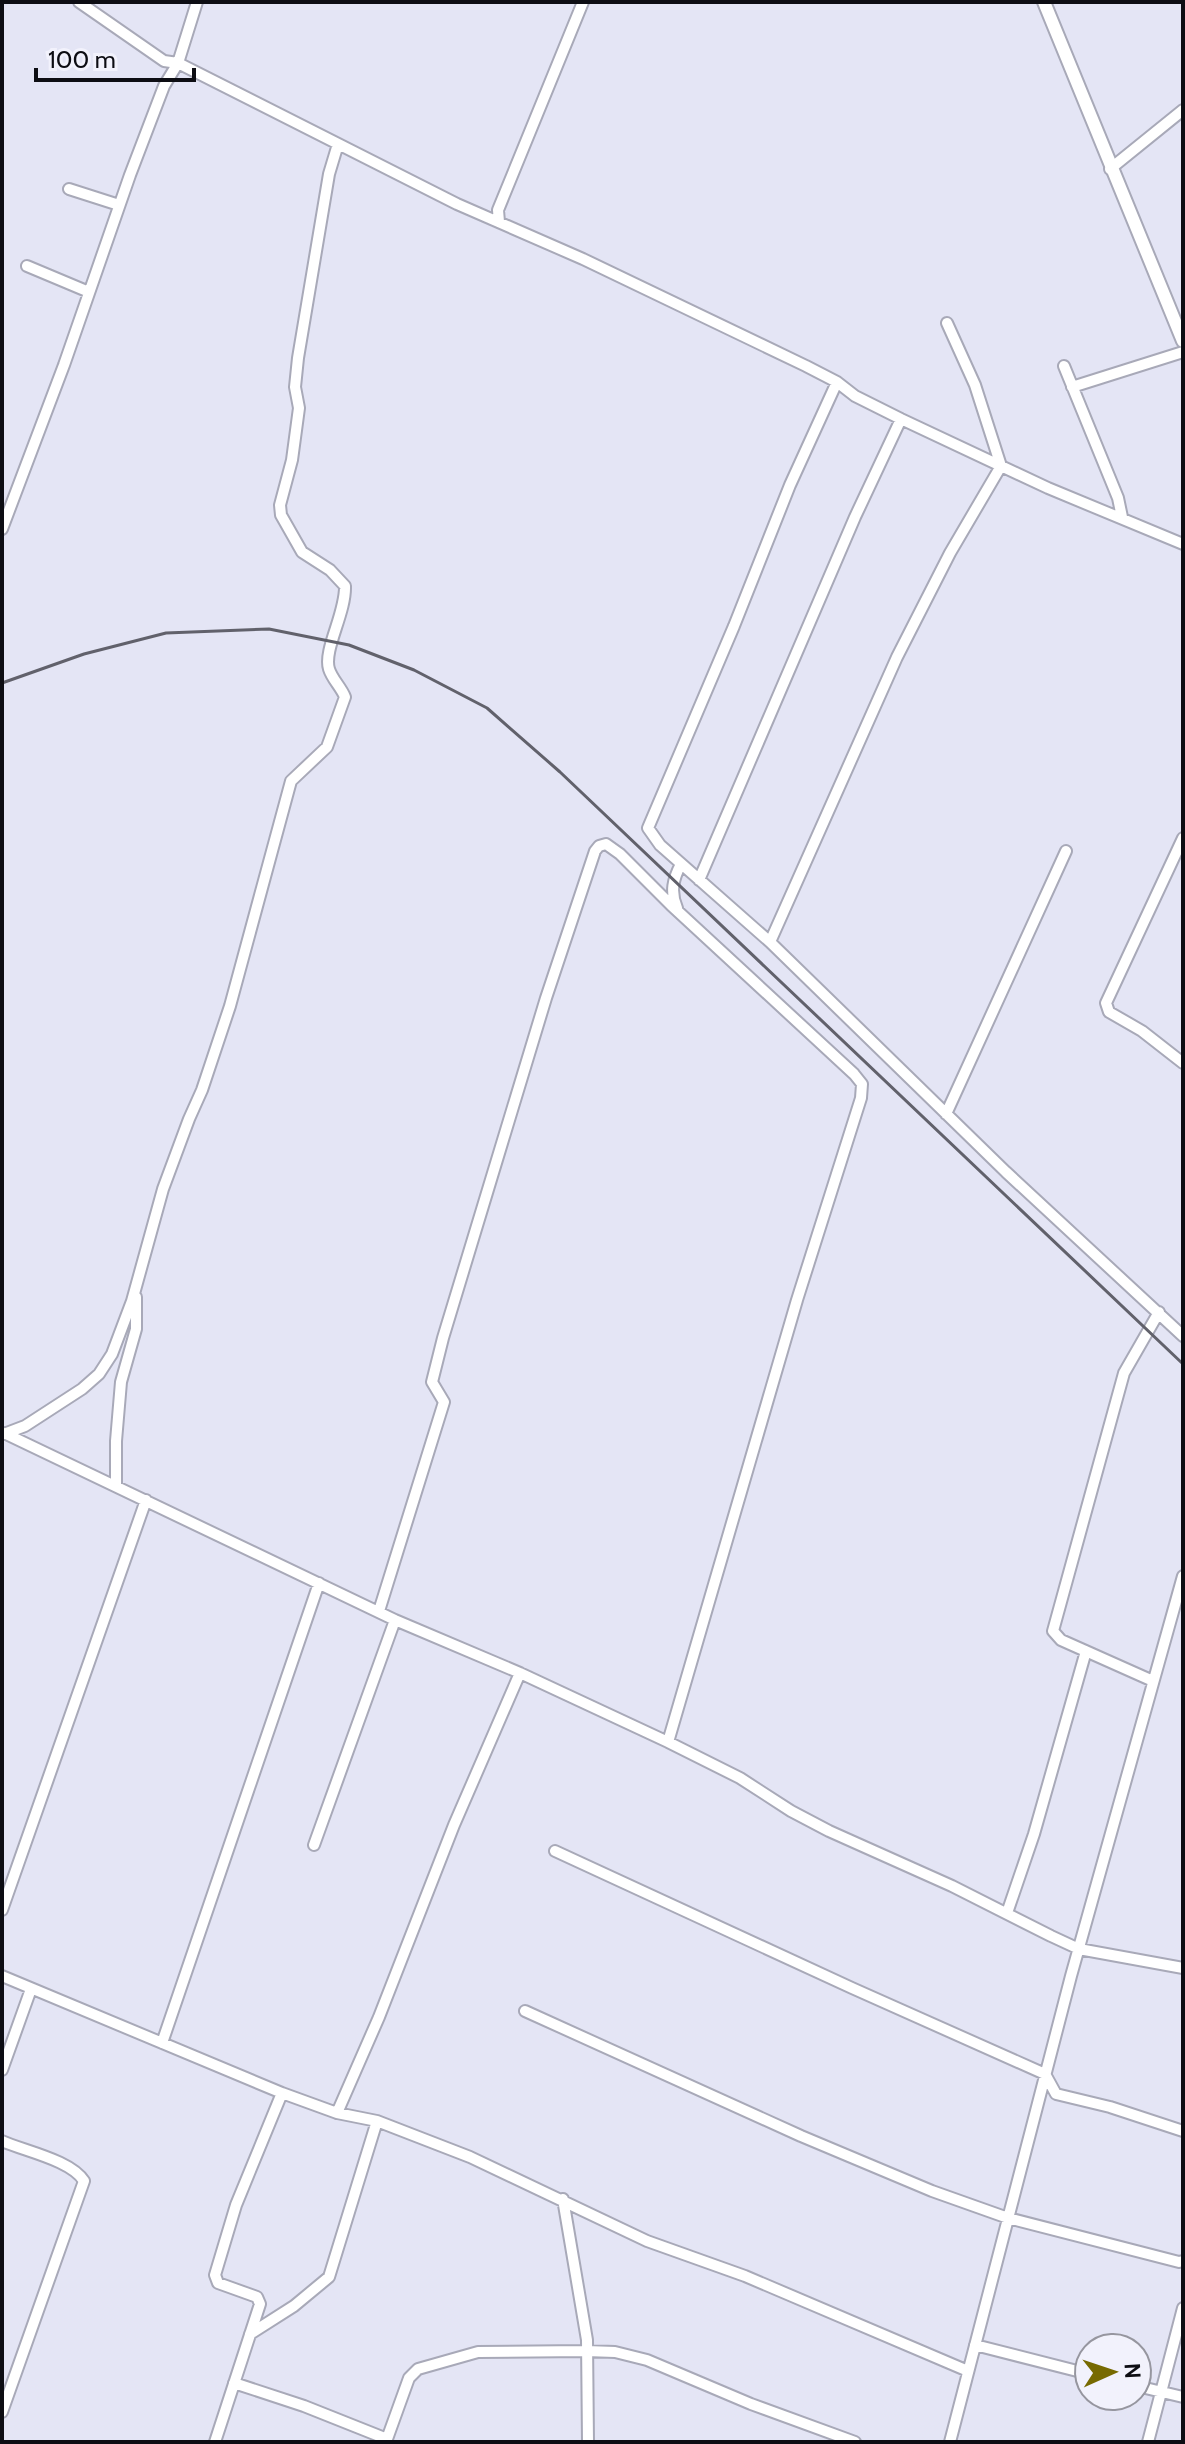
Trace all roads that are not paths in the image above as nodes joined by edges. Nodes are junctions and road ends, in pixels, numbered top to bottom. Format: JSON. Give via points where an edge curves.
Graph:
{"nodes":[{"id":1,"x":79,"y":2,"type":"edge"},
{"id":2,"x":197,"y":2,"type":"edge"},
{"id":3,"x":583,"y":2,"type":"edge"},
{"id":4,"x":1044,"y":2,"type":"edge"},
{"id":5,"x":178,"y":63,"type":"junction"},
{"id":6,"x":1183,"y":110,"type":"edge"},
{"id":7,"x":338,"y":144,"type":"junction"},
{"id":8,"x":1110,"y":169,"type":"junction"},
{"id":9,"x":69,"y":189,"type":"dead end"},
{"id":10,"x":119,"y":205,"type":"junction"},
{"id":11,"x":499,"y":222,"type":"junction"},
{"id":12,"x":27,"y":266,"type":"dead end"},
{"id":13,"x":89,"y":292,"type":"junction"},
{"id":14,"x":947,"y":323,"type":"dead end"},
{"id":15,"x":1183,"y":341,"type":"edge"},
{"id":16,"x":1183,"y":352,"type":"edge"},
{"id":17,"x":1064,"y":366,"type":"dead end"},
{"id":18,"x":837,"y":382,"type":"junction"},
{"id":19,"x":1072,"y":387,"type":"junction"},
{"id":20,"x":901,"y":419,"type":"junction"},
{"id":21,"x":1001,"y":466,"type":"junction"},
{"id":22,"x":1122,"y":517,"type":"junction"},
{"id":23,"x":2,"y":529,"type":"edge"},
{"id":24,"x":1183,"y":544,"type":"edge"},
{"id":25,"x":1183,"y":838,"type":"edge"},
{"id":26,"x":1066,"y":851,"type":"dead end"},
{"id":27,"x":681,"y":864,"type":"junction"},
{"id":28,"x":699,"y":880,"type":"junction"},
{"id":29,"x":678,"y":911,"type":"junction"},
{"id":30,"x":770,"y":942,"type":"junction"},
{"id":31,"x":1183,"y":1063,"type":"edge"},
{"id":32,"x":946,"y":1114,"type":"junction"},
{"id":33,"x":136,"y":1283,"type":"junction"},
{"id":34,"x":1159,"y":1312,"type":"junction"},
{"id":35,"x":1183,"y":1336,"type":"edge"},
{"id":36,"x":3,"y":1433,"type":"edge"},
{"id":37,"x":116,"y":1486,"type":"junction"},
{"id":38,"x":146,"y":1500,"type":"junction"},
{"id":39,"x":1183,"y":1576,"type":"edge"},
{"id":40,"x":319,"y":1583,"type":"junction"},
{"id":41,"x":379,"y":1611,"type":"junction"},
{"id":42,"x":395,"y":1620,"type":"junction"},
{"id":43,"x":1086,"y":1651,"type":"junction"},
{"id":44,"x":520,"y":1673,"type":"junction"},
{"id":45,"x":1153,"y":1681,"type":"junction"},
{"id":46,"x":668,"y":1742,"type":"junction"},
{"id":47,"x":314,"y":1845,"type":"dead end"},
{"id":48,"x":555,"y":1851,"type":"dead end"},
{"id":49,"x":2,"y":1910,"type":"edge"},
{"id":50,"x":1007,"y":1913,"type":"junction"},
{"id":51,"x":1079,"y":1949,"type":"junction"},
{"id":52,"x":1183,"y":1968,"type":"edge"},
{"id":53,"x":2,"y":1976,"type":"edge"},
{"id":54,"x":31,"y":1989,"type":"junction"},
{"id":55,"x":525,"y":2011,"type":"dead end"},
{"id":56,"x":162,"y":2043,"type":"junction"},
{"id":57,"x":2,"y":2070,"type":"edge"},
{"id":58,"x":1045,"y":2074,"type":"junction"},
{"id":59,"x":282,"y":2093,"type":"junction"},
{"id":60,"x":337,"y":2113,"type":"junction"},
{"id":61,"x":377,"y":2121,"type":"junction"},
{"id":62,"x":1183,"y":2131,"type":"edge"},
{"id":63,"x":2,"y":2141,"type":"edge"},
{"id":64,"x":563,"y":2199,"type":"junction"},
{"id":65,"x":1008,"y":2218,"type":"junction"},
{"id":66,"x":1183,"y":2261,"type":"edge"},
{"id":67,"x":1183,"y":2308,"type":"edge"},
{"id":68,"x":250,"y":2334,"type":"junction"},
{"id":69,"x":975,"y":2345,"type":"junction"},
{"id":70,"x":586,"y":2351,"type":"junction"},
{"id":71,"x":1073,"y":2370,"type":"edge"},
{"id":72,"x":968,"y":2371,"type":"junction"},
{"id":73,"x":234,"y":2383,"type":"junction"},
{"id":74,"x":1153,"y":2389,"type":"edge"},
{"id":75,"x":1161,"y":2391,"type":"junction"},
{"id":76,"x":1183,"y":2397,"type":"edge"},
{"id":77,"x":2,"y":2412,"type":"edge"},
{"id":78,"x":386,"y":2440,"type":"edge"},
{"id":79,"x":215,"y":2442,"type":"edge"},
{"id":80,"x":588,"y":2442,"type":"edge"},
{"id":81,"x":855,"y":2442,"type":"edge"},
{"id":82,"x":950,"y":2442,"type":"edge"},
{"id":83,"x":1148,"y":2442,"type":"edge"}],
"edges":[{"from":1,"to":5,"type":"street","via":[[164,61]]},
{"from":2,"to":5,"type":"street"},
{"from":3,"to":11,"type":"street","via":[[498,210]]},
{"from":4,"to":8,"type":"street"},
{"from":5,"to":7,"type":"street"},
{"from":5,"to":10,"type":"street","via":[[164,86]]},
{"from":6,"to":8,"type":"street"},
{"from":7,"to":11,"type":"street"},
{"from":7,"to":33,"type":"street","via":[[298,358],[299,408],[280,505],[302,552],[345,586],[341,619],[327,657],[345,697],[327,747],[291,781],[230,1006],[163,1189]]},
{"from":8,"to":15,"type":"street"},
{"from":9,"to":10,"type":"street"},
{"from":10,"to":13,"type":"street"},
{"from":11,"to":18,"type":"street"},
{"from":12,"to":13,"type":"street"},
{"from":13,"to":23,"type":"street"},
{"from":14,"to":21,"type":"street","via":[[975,385]]},
{"from":16,"to":19,"type":"street"},
{"from":17,"to":19,"type":"street"},
{"from":18,"to":20,"type":"street"},
{"from":18,"to":27,"type":"street","via":[[649,823],[651,835]]},
{"from":19,"to":22,"type":"street"},
{"from":20,"to":21,"type":"street"},
{"from":20,"to":28,"type":"street"},
{"from":21,"to":22,"type":"street"},
{"from":21,"to":30,"type":"street","via":[[897,657]]},
{"from":22,"to":24,"type":"street"},
{"from":25,"to":31,"type":"street","via":[[1106,1003],[1109,1012]]},
{"from":26,"to":32,"type":"street"},
{"from":27,"to":28,"type":"street"},
{"from":27,"to":29,"type":"street","via":[[673,880]]},
{"from":28,"to":30,"type":"street"},
{"from":29,"to":41,"type":"street","via":[[612,846],[599,846],[546,998],[434,1369],[432,1382],[444,1402]]},
{"from":29,"to":46,"type":"street","via":[[854,1074],[862,1091]]},
{"from":30,"to":32,"type":"street"},
{"from":32,"to":34,"type":"street"},
{"from":33,"to":36,"type":"street","via":[[112,1354],[99,1374],[25,1426]]},
{"from":33,"to":37,"type":"street","via":[[136,1329],[121,1382]]},
{"from":34,"to":35,"type":"street"},
{"from":34,"to":43,"type":"street","via":[[1124,1373],[1054,1622],[1055,1636]]},
{"from":36,"to":37,"type":"street"},
{"from":37,"to":38,"type":"street"},
{"from":38,"to":40,"type":"street"},
{"from":38,"to":49,"type":"street"},
{"from":39,"to":45,"type":"street"},
{"from":40,"to":41,"type":"street"},
{"from":40,"to":56,"type":"street"},
{"from":41,"to":42,"type":"street"},
{"from":42,"to":44,"type":"street"},
{"from":42,"to":47,"type":"street"},
{"from":43,"to":45,"type":"street"},
{"from":43,"to":50,"type":"street"},
{"from":44,"to":46,"type":"street"},
{"from":44,"to":60,"type":"street"},
{"from":45,"to":51,"type":"street"},
{"from":46,"to":50,"type":"street","via":[[829,1831]]},
{"from":48,"to":58,"type":"street"},
{"from":50,"to":51,"type":"street"},
{"from":51,"to":52,"type":"street"},
{"from":51,"to":58,"type":"street"},
{"from":53,"to":54,"type":"street"},
{"from":54,"to":56,"type":"street"},
{"from":54,"to":57,"type":"street"},
{"from":55,"to":65,"type":"street","via":[[801,2136]]},
{"from":56,"to":59,"type":"street"},
{"from":58,"to":62,"type":"street","via":[[1056,2094]]},
{"from":58,"to":65,"type":"street"},
{"from":59,"to":60,"type":"street"},
{"from":59,"to":68,"type":"street","via":[[236,2205],[215,2275],[218,2283],[259,2300]]},
{"from":60,"to":61,"type":"street"},
{"from":61,"to":64,"type":"street"},
{"from":61,"to":68,"type":"street","via":[[329,2277]]},
{"from":63,"to":77,"type":"street","via":[[59,2163],[84,2181]]},
{"from":64,"to":70,"type":"street"},
{"from":64,"to":72,"type":"street","via":[[647,2241],[745,2276]]},
{"from":65,"to":66,"type":"street"},
{"from":65,"to":69,"type":"street"},
{"from":67,"to":75,"type":"street"},
{"from":68,"to":73,"type":"street"},
{"from":69,"to":71,"type":"street"},
{"from":69,"to":72,"type":"street"},
{"from":70,"to":78,"type":"street","via":[[478,2352],[418,2369],[409,2378]]},
{"from":70,"to":80,"type":"street"},
{"from":70,"to":81,"type":"street","via":[[647,2360]]},
{"from":72,"to":82,"type":"street"},
{"from":73,"to":78,"type":"street"},
{"from":73,"to":79,"type":"street"},
{"from":74,"to":75,"type":"street"},
{"from":75,"to":76,"type":"street"},
{"from":75,"to":83,"type":"street"}]}
